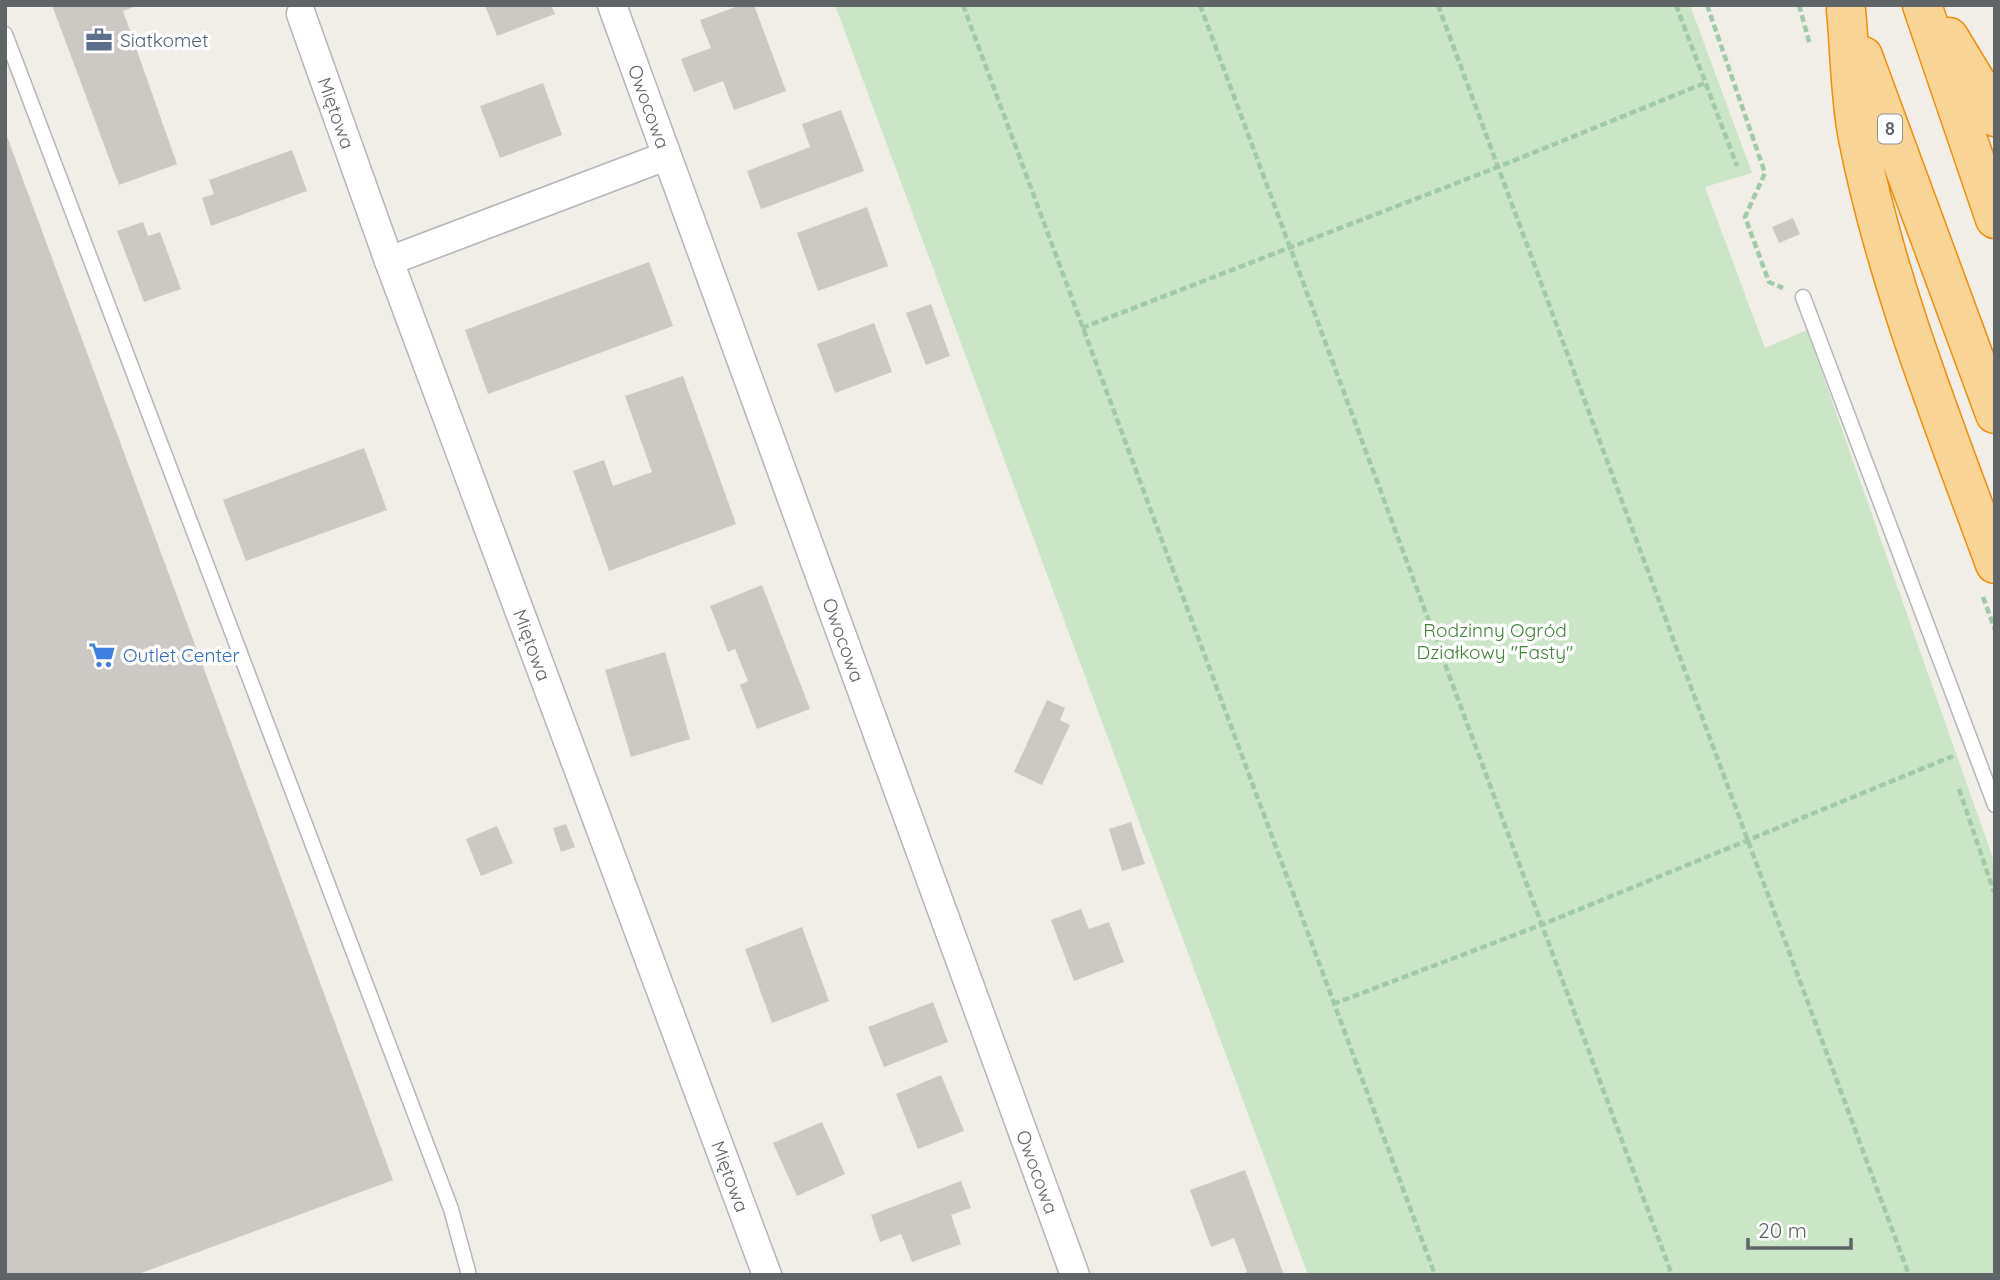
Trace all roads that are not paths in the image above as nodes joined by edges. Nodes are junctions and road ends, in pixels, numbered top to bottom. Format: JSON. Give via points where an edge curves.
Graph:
{"nodes":[{"id":1,"x":612,"y":5,"type":"edge"},
{"id":2,"x":1922,"y":5,"type":"edge"},
{"id":3,"x":1929,"y":5,"type":"edge"},
{"id":4,"x":1845,"y":8,"type":"edge"},
{"id":5,"x":300,"y":9,"type":"edge"},
{"id":6,"x":5,"y":34,"type":"edge"},
{"id":7,"x":1995,"y":117,"type":"edge"},
{"id":8,"x":666,"y":156,"type":"junction"},
{"id":9,"x":1995,"y":219,"type":"edge"},
{"id":10,"x":389,"y":261,"type":"junction"},
{"id":11,"x":1803,"y":297,"type":"road end"},
{"id":12,"x":1995,"y":414,"type":"edge"},
{"id":13,"x":1995,"y":565,"type":"edge"},
{"id":14,"x":1995,"y":805,"type":"edge"},
{"id":15,"x":470,"y":1275,"type":"edge"},
{"id":16,"x":766,"y":1275,"type":"edge"},
{"id":17,"x":1075,"y":1275,"type":"edge"}],
"edges":[{"from":1,"to":8,"type":"street","name":"Owocowa"},
{"from":2,"to":9,"type":"highway"},
{"from":3,"to":7,"type":"highway"},
{"from":4,"to":12,"type":"highway","number":"8"},
{"from":4,"to":13,"type":"highway","via":[[1858,135],[1878,221],[1919,356]]},
{"from":5,"to":10,"type":"street","name":"Miętowa"},
{"from":6,"to":15,"type":"lane","via":[[446,1196]]},
{"from":8,"to":10,"type":"street"},
{"from":8,"to":17,"type":"street","name":"Owocowa"},
{"from":10,"to":16,"type":"street","name":"Miętowa"},
{"from":11,"to":14,"type":"lane"}]}
